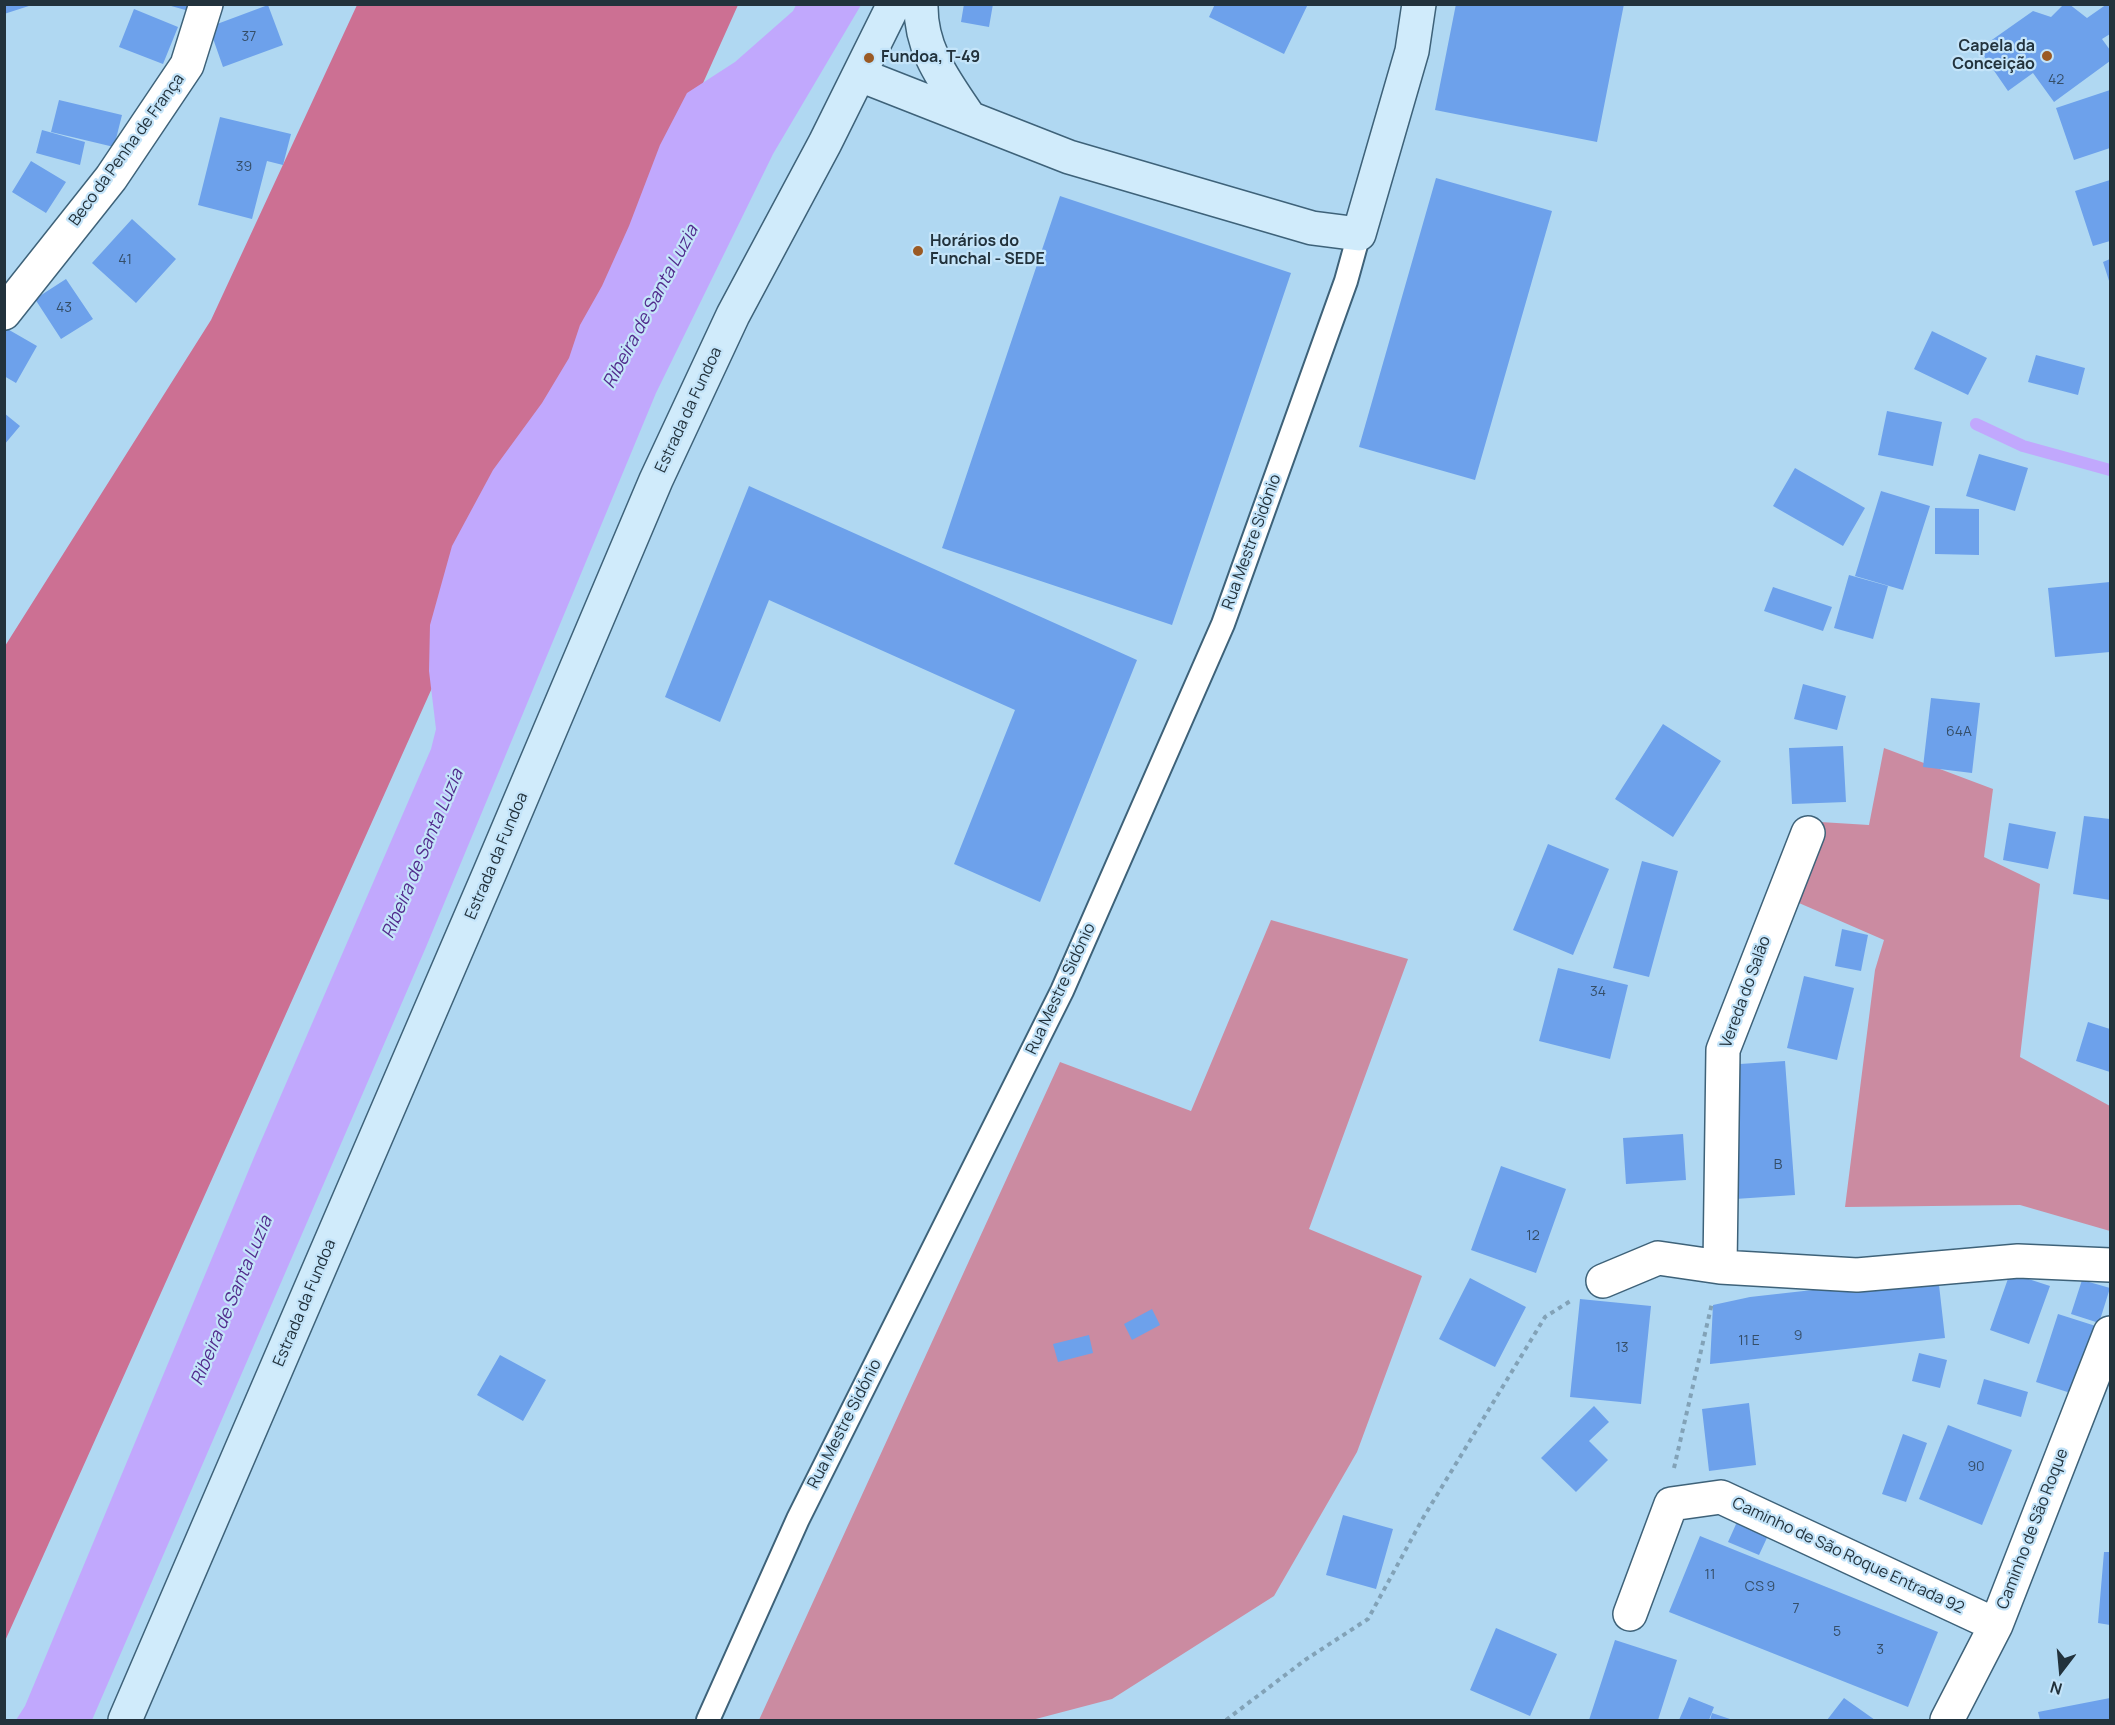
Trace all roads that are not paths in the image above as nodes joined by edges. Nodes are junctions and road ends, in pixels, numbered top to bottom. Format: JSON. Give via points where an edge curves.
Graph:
{"nodes":[{"id":1,"x":207,"y":4,"type":"edge"},
{"id":2,"x":894,"y":4,"type":"edge"},
{"id":3,"x":921,"y":4,"type":"edge"},
{"id":4,"x":1419,"y":4,"type":"edge"},
{"id":5,"x":860,"y":75,"type":"junction"},
{"id":6,"x":969,"y":117,"type":"junction"},
{"id":7,"x":1359,"y":234,"type":"junction"},
{"id":8,"x":4,"y":313,"type":"edge"},
{"id":9,"x":1808,"y":833,"type":"dead end"},
{"id":10,"x":2110,"y":1265,"type":"edge"},
{"id":11,"x":1720,"y":1267,"type":"junction"},
{"id":12,"x":1603,"y":1281,"type":"road end"},
{"id":13,"x":2110,"y":1333,"type":"edge"},
{"id":14,"x":1630,"y":1614,"type":"dead end"},
{"id":15,"x":1996,"y":1625,"type":"junction"},
{"id":16,"x":125,"y":1720,"type":"edge"},
{"id":17,"x":708,"y":1720,"type":"edge"},
{"id":18,"x":1947,"y":1720,"type":"edge"}],
"edges":[{"from":1,"to":8,"type":"street","name":"Beco da Penha de França","via":[[187,66],[111,178]]},
{"from":2,"to":5,"type":"main road","name":"Estrada da Fundoa"},
{"from":3,"to":6,"type":"main road","via":[[921,24],[934,64]]},
{"from":4,"to":7,"type":"main road","via":[[1412,51]]},
{"from":5,"to":6,"type":"main road"},
{"from":5,"to":16,"type":"main road","name":"Estrada da Fundoa","via":[[733,315],[656,480]]},
{"from":6,"to":7,"type":"main road","via":[[1069,157],[1312,228]]},
{"from":7,"to":17,"type":"lane","name":"Rua Mestre Sidónio","via":[[1346,281],[1223,624],[1143,807],[1062,991],[798,1519]]},
{"from":9,"to":11,"type":"street","name":"Vereda do Salão","via":[[1724,1050]]},
{"from":10,"to":11,"type":"street","via":[[2018,1261],[1857,1275]]},
{"from":11,"to":12,"type":"street","via":[[1658,1257]]},
{"from":13,"to":15,"type":"street","name":"Caminho de São Roque"},
{"from":14,"to":15,"type":"street","name":"Caminho de São Roque Entrada 92","via":[[1671,1504],[1721,1497]]},
{"from":15,"to":18,"type":"street","name":"Caminho de São Roque"}]}
